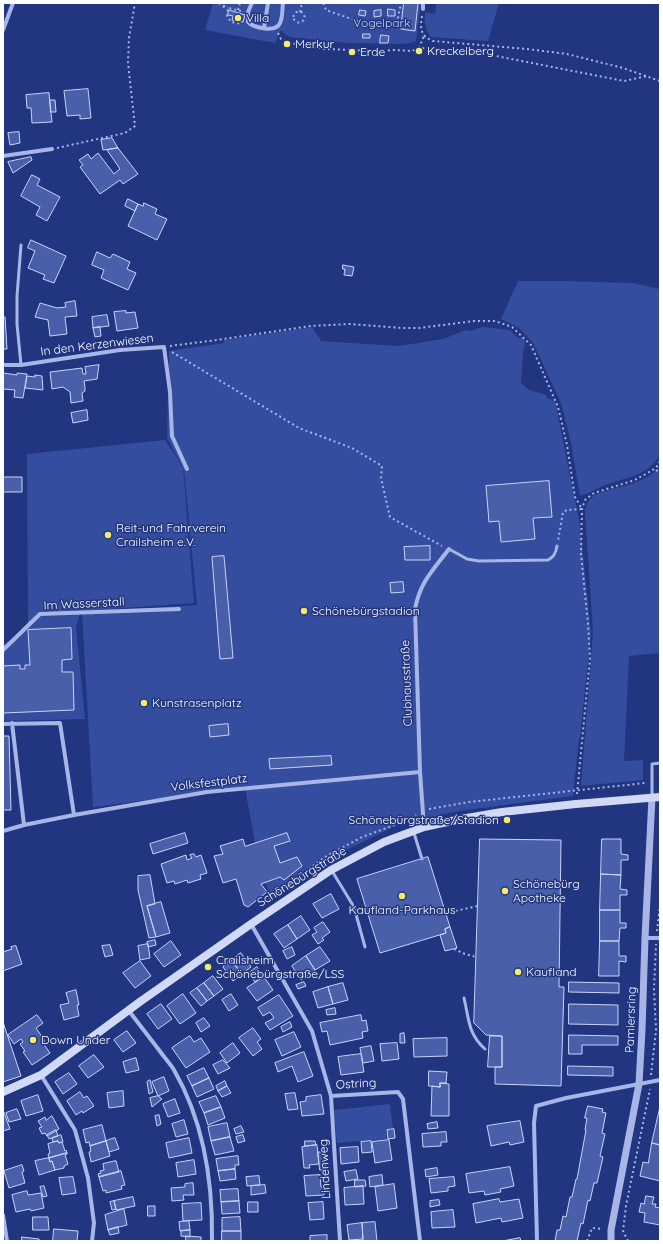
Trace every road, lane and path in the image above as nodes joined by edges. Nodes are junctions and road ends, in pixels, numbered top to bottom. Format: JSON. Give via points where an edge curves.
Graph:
{"nodes":[{"id":1,"x":13,"y":3,"type":"edge"},
{"id":2,"x":135,"y":3,"type":"edge"},
{"id":3,"x":219,"y":3,"type":"edge"},
{"id":4,"x":224,"y":3,"type":"edge"},
{"id":5,"x":240,"y":3,"type":"edge"},
{"id":6,"x":252,"y":3,"type":"edge"},
{"id":7,"x":268,"y":3,"type":"edge"},
{"id":8,"x":283,"y":3,"type":"edge"},
{"id":9,"x":302,"y":3,"type":"edge"},
{"id":10,"x":323,"y":3,"type":"edge"},
{"id":11,"x":401,"y":3,"type":"edge"},
{"id":12,"x":423,"y":3,"type":"edge"},
{"id":13,"x":224,"y":7,"type":"junction"},
{"id":14,"x":228,"y":8,"type":"junction"},
{"id":15,"x":423,"y":9,"type":"joint"},
{"id":16,"x":238,"y":10,"type":"junction"},
{"id":17,"x":248,"y":12,"type":"junction"},
{"id":18,"x":300,"y":12,"type":"junction"},
{"id":19,"x":250,"y":24,"type":"junction"},
{"id":20,"x":264,"y":28,"type":"junction"},
{"id":21,"x":276,"y":28,"type":"junction"},
{"id":22,"x":3,"y":30,"type":"edge"},
{"id":23,"x":424,"y":36,"type":"junction"},
{"id":24,"x":419,"y":48,"type":"junction"},
{"id":25,"x":647,"y":76,"type":"junction"},
{"id":26,"x":660,"y":81,"type":"edge"},
{"id":27,"x":52,"y":149,"type":"joint"},
{"id":28,"x":3,"y":156,"type":"edge"},
{"id":29,"x":21,"y":245,"type":"dead end"},
{"id":30,"x":164,"y":347,"type":"junction"},
{"id":31,"x":3,"y":365,"type":"edge"},
{"id":32,"x":21,"y":365,"type":"junction"},
{"id":33,"x":660,"y":461,"type":"edge"},
{"id":34,"x":187,"y":469,"type":"dead end"},
{"id":35,"x":660,"y":469,"type":"edge"},
{"id":36,"x":656,"y":471,"type":"dead end"},
{"id":37,"x":582,"y":508,"type":"junction"},
{"id":38,"x":559,"y":536,"type":"dead end"},
{"id":39,"x":557,"y":546,"type":"dead end"},
{"id":40,"x":449,"y":549,"type":"junction"},
{"id":41,"x":179,"y":609,"type":"dead end"},
{"id":42,"x":3,"y":650,"type":"edge"},
{"id":43,"x":12,"y":723,"type":"junction"},
{"id":44,"x":3,"y":724,"type":"edge"},
{"id":45,"x":660,"y":763,"type":"edge"},
{"id":46,"x":420,"y":772,"type":"junction"},
{"id":47,"x":653,"y":782,"type":"junction"},
{"id":48,"x":578,"y":790,"type":"junction"},
{"id":49,"x":656,"y":797,"type":"edge"},
{"id":50,"x":576,"y":804,"type":"junction"},
{"id":51,"x":422,"y":810,"type":"junction"},
{"id":52,"x":74,"y":815,"type":"junction"},
{"id":53,"x":24,"y":825,"type":"junction"},
{"id":54,"x":424,"y":827,"type":"junction"},
{"id":55,"x":3,"y":831,"type":"edge"},
{"id":56,"x":413,"y":831,"type":"junction"},
{"id":57,"x":422,"y":859,"type":"dead end"},
{"id":58,"x":331,"y":870,"type":"junction"},
{"id":59,"x":660,"y":905,"type":"edge"},
{"id":60,"x":478,"y":906,"type":"dead end"},
{"id":61,"x":446,"y":913,"type":"dead end"},
{"id":62,"x":251,"y":924,"type":"junction"},
{"id":63,"x":645,"y":938,"type":"junction"},
{"id":64,"x":658,"y":938,"type":"edge"},
{"id":65,"x":365,"y":947,"type":"dead end"},
{"id":66,"x":454,"y":948,"type":"dead end"},
{"id":67,"x":476,"y":957,"type":"dead end"},
{"id":68,"x":464,"y":998,"type":"dead end"},
{"id":69,"x":129,"y":1011,"type":"junction"},
{"id":70,"x":485,"y":1049,"type":"dead end"},
{"id":71,"x":41,"y":1075,"type":"junction"},
{"id":72,"x":660,"y":1080,"type":"edge"},
{"id":73,"x":651,"y":1081,"type":"junction"},
{"id":74,"x":639,"y":1084,"type":"junction"},
{"id":75,"x":3,"y":1092,"type":"edge"},
{"id":76,"x":331,"y":1096,"type":"junction"},
{"id":77,"x":3,"y":1215,"type":"edge"},
{"id":78,"x":7,"y":1241,"type":"edge"},
{"id":79,"x":92,"y":1241,"type":"edge"},
{"id":80,"x":212,"y":1241,"type":"edge"},
{"id":81,"x":340,"y":1241,"type":"edge"},
{"id":82,"x":420,"y":1241,"type":"edge"},
{"id":83,"x":537,"y":1241,"type":"edge"},
{"id":84,"x":611,"y":1241,"type":"edge"},
{"id":85,"x":628,"y":1241,"type":"edge"}],
"edges":[{"from":1,"to":22,"type":"street"},
{"from":2,"to":27,"type":"path","via":[[128,63],[135,126],[125,133]]},
{"from":3,"to":13,"type":"path"},
{"from":4,"to":13,"type":"path"},
{"from":5,"to":16,"type":"path"},
{"from":6,"to":17,"type":"street"},
{"from":7,"to":20,"type":"street"},
{"from":8,"to":21,"type":"street","via":[[281,20]]},
{"from":9,"to":18,"type":"path"},
{"from":10,"to":11,"type":"path","via":[[326,10],[371,25],[398,22]]},
{"from":12,"to":15,"type":"street"},
{"from":13,"to":14,"type":"path"},
{"from":14,"to":16,"type":"path"},
{"from":14,"to":19,"type":"path","via":[[227,16],[231,22]]},
{"from":15,"to":23,"type":"path","via":[[421,30]]},
{"from":16,"to":17,"type":"path"},
{"from":17,"to":19,"type":"street"},
{"from":18,"to":18,"type":"path","via":[[294,17],[298,23],[304,18]]},
{"from":19,"to":20,"type":"street"},
{"from":20,"to":21,"type":"street"},
{"from":21,"to":24,"type":"path","via":[[285,41],[325,49],[412,51]]},
{"from":23,"to":24,"type":"path"},
{"from":23,"to":25,"type":"path","via":[[439,43],[567,54]]},
{"from":24,"to":25,"type":"path","via":[[491,55],[624,81]]},
{"from":25,"to":26,"type":"path"},
{"from":27,"to":28,"type":"street"},
{"from":29,"to":32,"type":"lane","via":[[17,324]]},
{"from":30,"to":32,"type":"street","name":"In den Kerzenwiesen","via":[[120,350]]},
{"from":30,"to":34,"type":"street","name":"In den Kerzenwiesen","via":[[172,436]]},
{"from":30,"to":37,"type":"path","via":[[310,326],[349,324],[419,328],[495,321],[512,327],[531,345],[558,407],[575,497]]},
{"from":30,"to":40,"type":"path","via":[[299,428],[352,448],[382,466],[381,478],[390,517]]},
{"from":31,"to":32,"type":"street","name":"In den Kerzenwiesen"},
{"from":33,"to":37,"type":"path","via":[[656,468],[635,480],[594,493],[585,500]]},
{"from":35,"to":36,"type":"path"},
{"from":37,"to":38,"type":"path","via":[[563,512]]},
{"from":37,"to":48,"type":"path","via":[[581,554],[590,658]]},
{"from":39,"to":40,"type":"lane","via":[[553,557],[548,560],[479,561],[467,559]]},
{"from":40,"to":46,"type":"street","name":"Clubhausstraße","via":[[424,582],[415,609]]},
{"from":41,"to":42,"type":"street","name":"Im Wasserstall","via":[[40,614]]},
{"from":43,"to":44,"type":"street"},
{"from":43,"to":52,"type":"street","via":[[60,723]]},
{"from":43,"to":53,"type":"street"},
{"from":45,"to":47,"type":"lane","via":[[652,764]]},
{"from":46,"to":51,"type":"street","name":"Clubhausstraße"},
{"from":46,"to":52,"type":"street","name":"Volksfestplatz","via":[[208,792]]},
{"from":47,"to":48,"type":"path"},
{"from":47,"to":49,"type":"lane"},
{"from":48,"to":50,"type":"path"},
{"from":48,"to":51,"type":"path"},
{"from":49,"to":50,"type":"main road","name":"Schönebürgstraße"},
{"from":49,"to":63,"type":"street","name":"Pamiersring"},
{"from":50,"to":54,"type":"main road","name":"Schönebürgstraße","via":[[462,818]]},
{"from":51,"to":54,"type":"street","name":"Clubhausstraße"},
{"from":52,"to":53,"type":"street","name":"Volksfestplatz"},
{"from":53,"to":55,"type":"street","name":"Volksfestplatz"},
{"from":54,"to":56,"type":"main road","name":"Schönebürgstraße"},
{"from":56,"to":57,"type":"lane"},
{"from":56,"to":58,"type":"main road","name":"Schönebürgstraße","via":[[384,842]]},
{"from":58,"to":62,"type":"main road","name":"Schönebürgstraße"},
{"from":58,"to":65,"type":"lane","via":[[354,907]]},
{"from":59,"to":64,"type":"path"},
{"from":60,"to":61,"type":"path"},
{"from":62,"to":69,"type":"main road","name":"Schönebürgstraße"},
{"from":62,"to":76,"type":"street","name":"Ostring","via":[[312,1031]]},
{"from":63,"to":64,"type":"street"},
{"from":63,"to":74,"type":"street","name":"Pamiersring"},
{"from":64,"to":73,"type":"path","via":[[654,990],[656,1030]]},
{"from":66,"to":67,"type":"path"},
{"from":68,"to":70,"type":"lane","via":[[472,1035]]},
{"from":69,"to":71,"type":"main road","name":"Schönebürgstraße"},
{"from":69,"to":80,"type":"street","via":[[173,1068],[190,1100],[204,1147],[211,1186]]},
{"from":71,"to":75,"type":"main road","name":"Schönebürgstraße"},
{"from":71,"to":79,"type":"street","via":[[75,1130],[88,1178],[94,1223]]},
{"from":72,"to":73,"type":"street"},
{"from":73,"to":74,"type":"street"},
{"from":73,"to":85,"type":"path","via":[[626,1206],[623,1231]]},
{"from":74,"to":83,"type":"street","via":[[536,1106],[534,1122]]},
{"from":74,"to":84,"type":"street","name":"Pamiersring"},
{"from":76,"to":81,"type":"street","name":"Lindenweg"},
{"from":76,"to":82,"type":"street","name":"Ostring","via":[[398,1092],[404,1099]]},
{"from":77,"to":78,"type":"street"}]}
